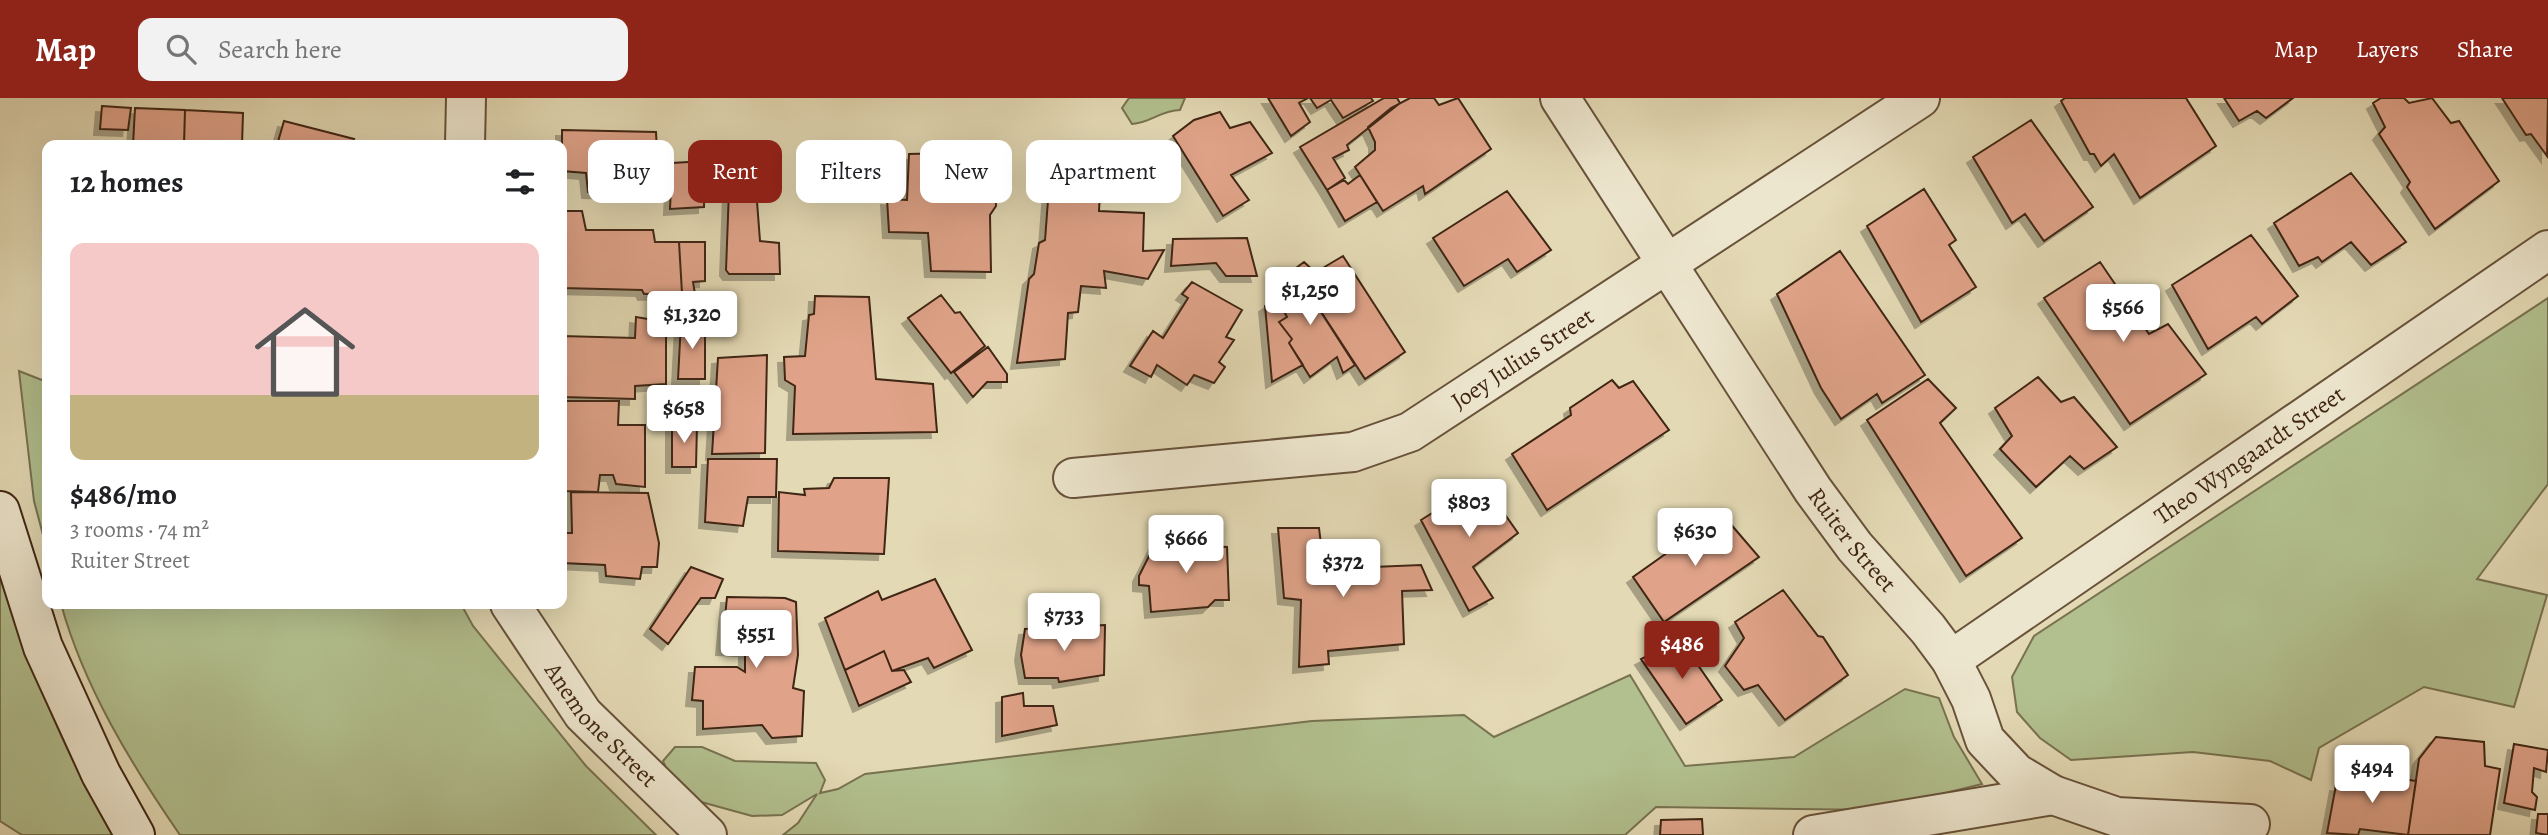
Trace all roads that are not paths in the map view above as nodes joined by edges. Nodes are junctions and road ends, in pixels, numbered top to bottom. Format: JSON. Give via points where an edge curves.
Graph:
{"nodes":[{"id":1,"x":466,"y":98,"type":"edge"},
{"id":2,"x":1560,"y":98,"type":"edge"},
{"id":3,"x":1920,"y":98,"type":"edge"},
{"id":4,"x":465,"y":140,"type":"edge"},
{"id":5,"x":2548,"y":250,"type":"edge"},
{"id":6,"x":1666,"y":262,"type":"junction"},
{"id":7,"x":1073,"y":478,"type":"dead end"},
{"id":8,"x":0,"y":511,"type":"edge"},
{"id":9,"x":513,"y":609,"type":"edge"},
{"id":10,"x":1951,"y":660,"type":"junction"},
{"id":11,"x":2053,"y":795,"type":"junction"},
{"id":12,"x":2250,"y":824,"type":"dead end"},
{"id":13,"x":135,"y":835,"type":"edge"},
{"id":14,"x":707,"y":835,"type":"edge"},
{"id":15,"x":1813,"y":835,"type":"edge"}],
"edges":[{"from":1,"to":4,"type":"street"},
{"from":2,"to":6,"type":"street","name":"Ruiter Street"},
{"from":3,"to":6,"type":"street","name":"Joey Julius Street"},
{"from":5,"to":10,"type":"street","name":"Theo Wyngaardt Street"},
{"from":6,"to":7,"type":"street","name":"Joey Julius Street","via":[[1410,432],[1381,444],[1353,452]]},
{"from":6,"to":10,"type":"street","name":"Ruiter Street","via":[[1814,490],[1855,547]]},
{"from":8,"to":13,"type":"street","via":[[44,647],[101,774]]},
{"from":9,"to":14,"type":"street","name":"Anemone Street","via":[[583,714]]},
{"from":10,"to":11,"type":"street","name":"Ruiter Street","via":[[1985,740],[2016,773]]},
{"from":11,"to":12,"type":"street","name":"Ruiter Street","via":[[2117,817]]},
{"from":11,"to":15,"type":"street"}]}
